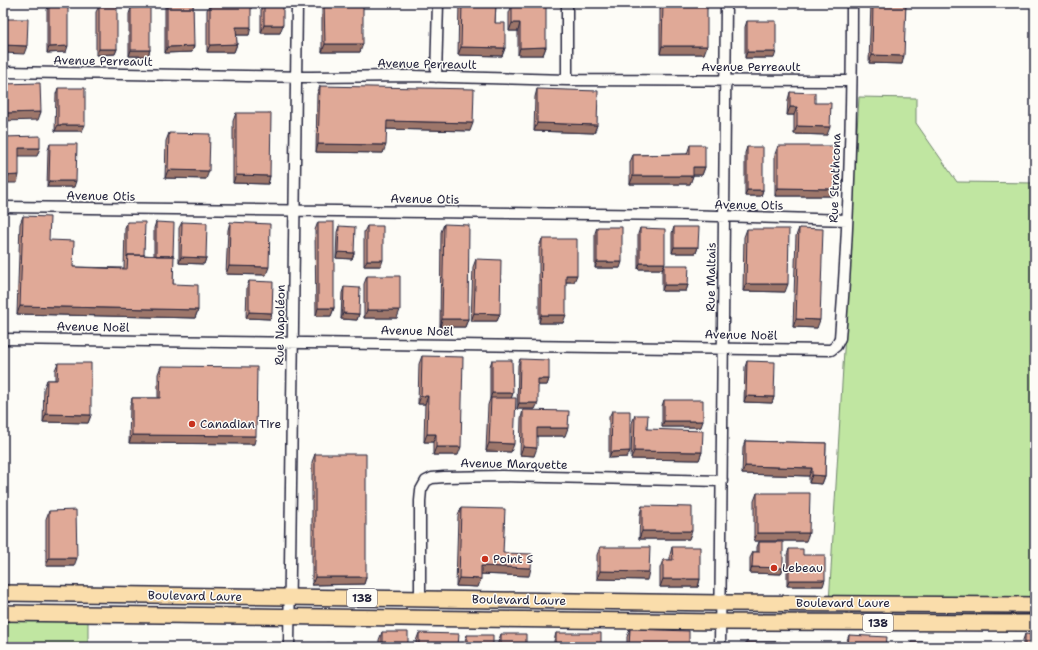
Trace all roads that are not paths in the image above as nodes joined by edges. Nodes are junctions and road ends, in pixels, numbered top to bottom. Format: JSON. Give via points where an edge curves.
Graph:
{"nodes":[{"id":1,"x":297,"y":3,"type":"edge"},
{"id":2,"x":438,"y":3,"type":"edge"},
{"id":3,"x":568,"y":3,"type":"edge"},
{"id":4,"x":726,"y":3,"type":"edge"},
{"id":5,"x":852,"y":3,"type":"edge"},
{"id":6,"x":3,"y":72,"type":"edge"},
{"id":7,"x":296,"y":76,"type":"junction"},
{"id":8,"x":436,"y":77,"type":"junction"},
{"id":9,"x":568,"y":80,"type":"junction"},
{"id":10,"x":725,"y":80,"type":"junction"},
{"id":11,"x":851,"y":80,"type":"junction"},
{"id":12,"x":3,"y":207,"type":"edge"},
{"id":13,"x":294,"y":211,"type":"junction"},
{"id":14,"x":724,"y":218,"type":"junction"},
{"id":15,"x":847,"y":220,"type":"junction"},
{"id":16,"x":3,"y":339,"type":"edge"},
{"id":17,"x":293,"y":342,"type":"junction"},
{"id":18,"x":723,"y":348,"type":"junction"},
{"id":19,"x":831,"y":350,"type":"joint"},
{"id":20,"x":722,"y":481,"type":"junction"},
{"id":21,"x":3,"y":593,"type":"edge"},
{"id":22,"x":289,"y":597,"type":"junction"},
{"id":23,"x":420,"y":599,"type":"junction"},
{"id":24,"x":721,"y":603,"type":"junction"},
{"id":25,"x":1035,"y":605,"type":"edge"},
{"id":26,"x":3,"y":613,"type":"edge"},
{"id":27,"x":289,"y":616,"type":"junction"},
{"id":28,"x":720,"y":622,"type":"junction"},
{"id":29,"x":1035,"y":623,"type":"edge"},
{"id":30,"x":289,"y":647,"type":"edge"},
{"id":31,"x":720,"y":647,"type":"edge"}],
"edges":[{"from":1,"to":7,"type":"street","name":"Rue Napoléon"},
{"from":2,"to":8,"type":"street"},
{"from":3,"to":9,"type":"street"},
{"from":4,"to":10,"type":"street","name":"Rue Maltais"},
{"from":5,"to":11,"type":"street","name":"Rue Strathcona"},
{"from":6,"to":7,"type":"street","name":"Avenue Perreault"},
{"from":7,"to":8,"type":"street","name":"Avenue Perreault"},
{"from":7,"to":13,"type":"street","name":"Rue Napoléon"},
{"from":8,"to":9,"type":"street","name":"Avenue Perreault"},
{"from":9,"to":10,"type":"street","name":"Avenue Perreault"},
{"from":10,"to":11,"type":"street","name":"Avenue Perreault"},
{"from":10,"to":14,"type":"street","name":"Rue Maltais"},
{"from":11,"to":15,"type":"street","name":"Rue Strathcona"},
{"from":12,"to":13,"type":"street","name":"Avenue Otis"},
{"from":13,"to":14,"type":"street","name":"Avenue Otis","via":[[683,215]]},
{"from":13,"to":17,"type":"street","name":"Rue Napoléon"},
{"from":14,"to":15,"type":"street","name":"Avenue Otis"},
{"from":14,"to":18,"type":"street","name":"Rue Maltais"},
{"from":15,"to":19,"type":"street","name":"Rue Strathcona","via":[[840,338]]},
{"from":16,"to":17,"type":"street","name":"Avenue Noël"},
{"from":17,"to":18,"type":"street","name":"Avenue Noël"},
{"from":17,"to":22,"type":"street","name":"Rue Napoléon"},
{"from":18,"to":19,"type":"street","name":"Avenue Noël"},
{"from":18,"to":20,"type":"street","name":"Rue Maltais"},
{"from":20,"to":23,"type":"street","name":"Avenue Marquette","via":[[502,476],[432,478],[426,481],[420,501]]},
{"from":20,"to":24,"type":"street","name":"Rue Maltais"},
{"from":21,"to":22,"type":"highway","name":"Boulevard Laure","number":"138"},
{"from":22,"to":23,"type":"highway","name":"Boulevard Laure","number":"138"},
{"from":22,"to":27,"type":"street","name":"Rue Napoléon"},
{"from":23,"to":24,"type":"highway","name":"Boulevard Laure","number":"138"},
{"from":24,"to":25,"type":"highway","name":"Boulevard Laure","number":"138"},
{"from":24,"to":28,"type":"street","name":"Rue Maltais"},
{"from":26,"to":27,"type":"highway","name":"Boulevard Laure","number":"138"},
{"from":27,"to":28,"type":"highway","name":"Boulevard Laure","number":"138"},
{"from":27,"to":30,"type":"street","name":"Rue Napoléon"},
{"from":28,"to":29,"type":"highway","name":"Boulevard Laure","number":"138"},
{"from":28,"to":31,"type":"street","name":"Rue Maltais"}]}
